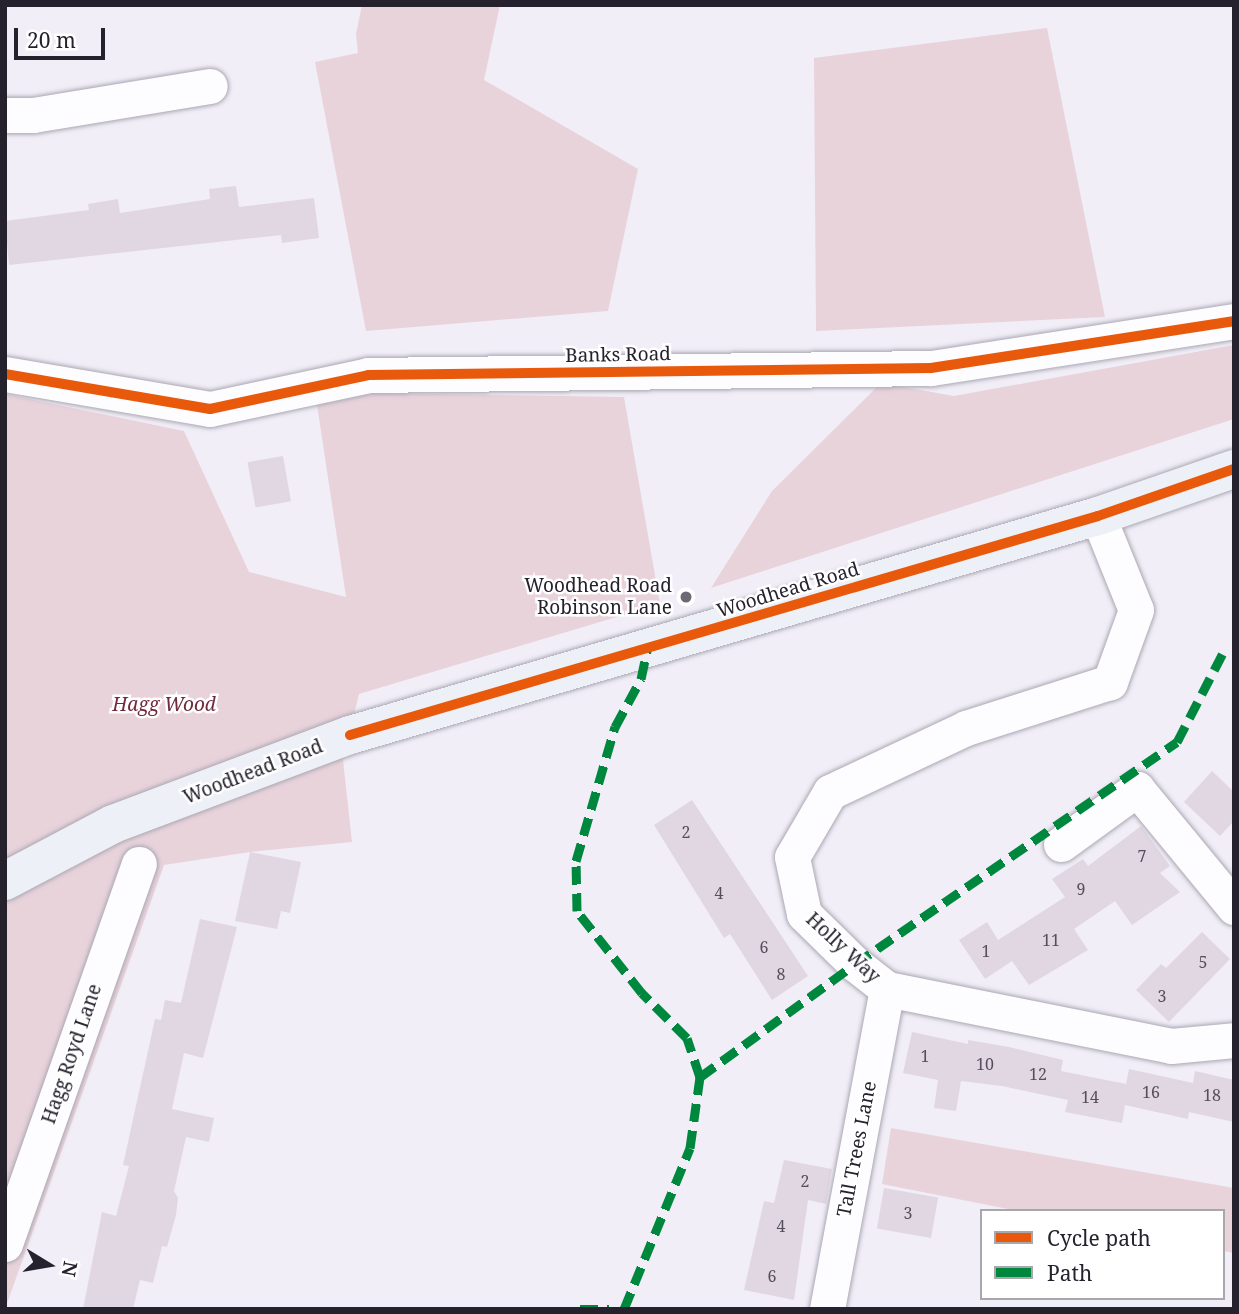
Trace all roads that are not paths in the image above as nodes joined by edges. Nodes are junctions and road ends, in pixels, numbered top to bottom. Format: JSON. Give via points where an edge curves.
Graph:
{"nodes":[{"id":1,"x":210,"y":86,"type":"dead end"},
{"id":2,"x":5,"y":116,"type":"edge"},
{"id":3,"x":1234,"y":321,"type":"edge"},
{"id":4,"x":5,"y":374,"type":"edge"},
{"id":5,"x":1234,"y":469,"type":"edge"},
{"id":6,"x":1098,"y":516,"type":"junction"},
{"id":7,"x":1061,"y":844,"type":"dead end"},
{"id":8,"x":139,"y":864,"type":"dead end"},
{"id":9,"x":5,"y":881,"type":"edge"},
{"id":10,"x":1234,"y":907,"type":"edge"},
{"id":11,"x":887,"y":989,"type":"junction"},
{"id":12,"x":1234,"y":1040,"type":"edge"},
{"id":13,"x":5,"y":1244,"type":"edge"},
{"id":14,"x":827,"y":1309,"type":"edge"}],
"edges":[{"from":1,"to":2,"type":"street"},
{"from":3,"to":4,"type":"street","name":"Banks Road","via":[[931,368],[368,376],[210,409]]},
{"from":5,"to":6,"type":"main road","name":"Woodhead Road"},
{"from":6,"to":9,"type":"main road","name":"Woodhead Road","via":[[350,735],[113,824]]},
{"from":6,"to":11,"type":"street","name":"Holly Way","via":[[1136,610],[1110,682],[966,728],[830,792],[792,857],[804,915]]},
{"from":7,"to":10,"type":"street","via":[[1137,789]]},
{"from":8,"to":13,"type":"street","name":"Hagg Royd Lane"},
{"from":11,"to":12,"type":"street","name":"Holly Way","via":[[1171,1046]]},
{"from":11,"to":14,"type":"street","name":"Tall Trees Lane"}]}
